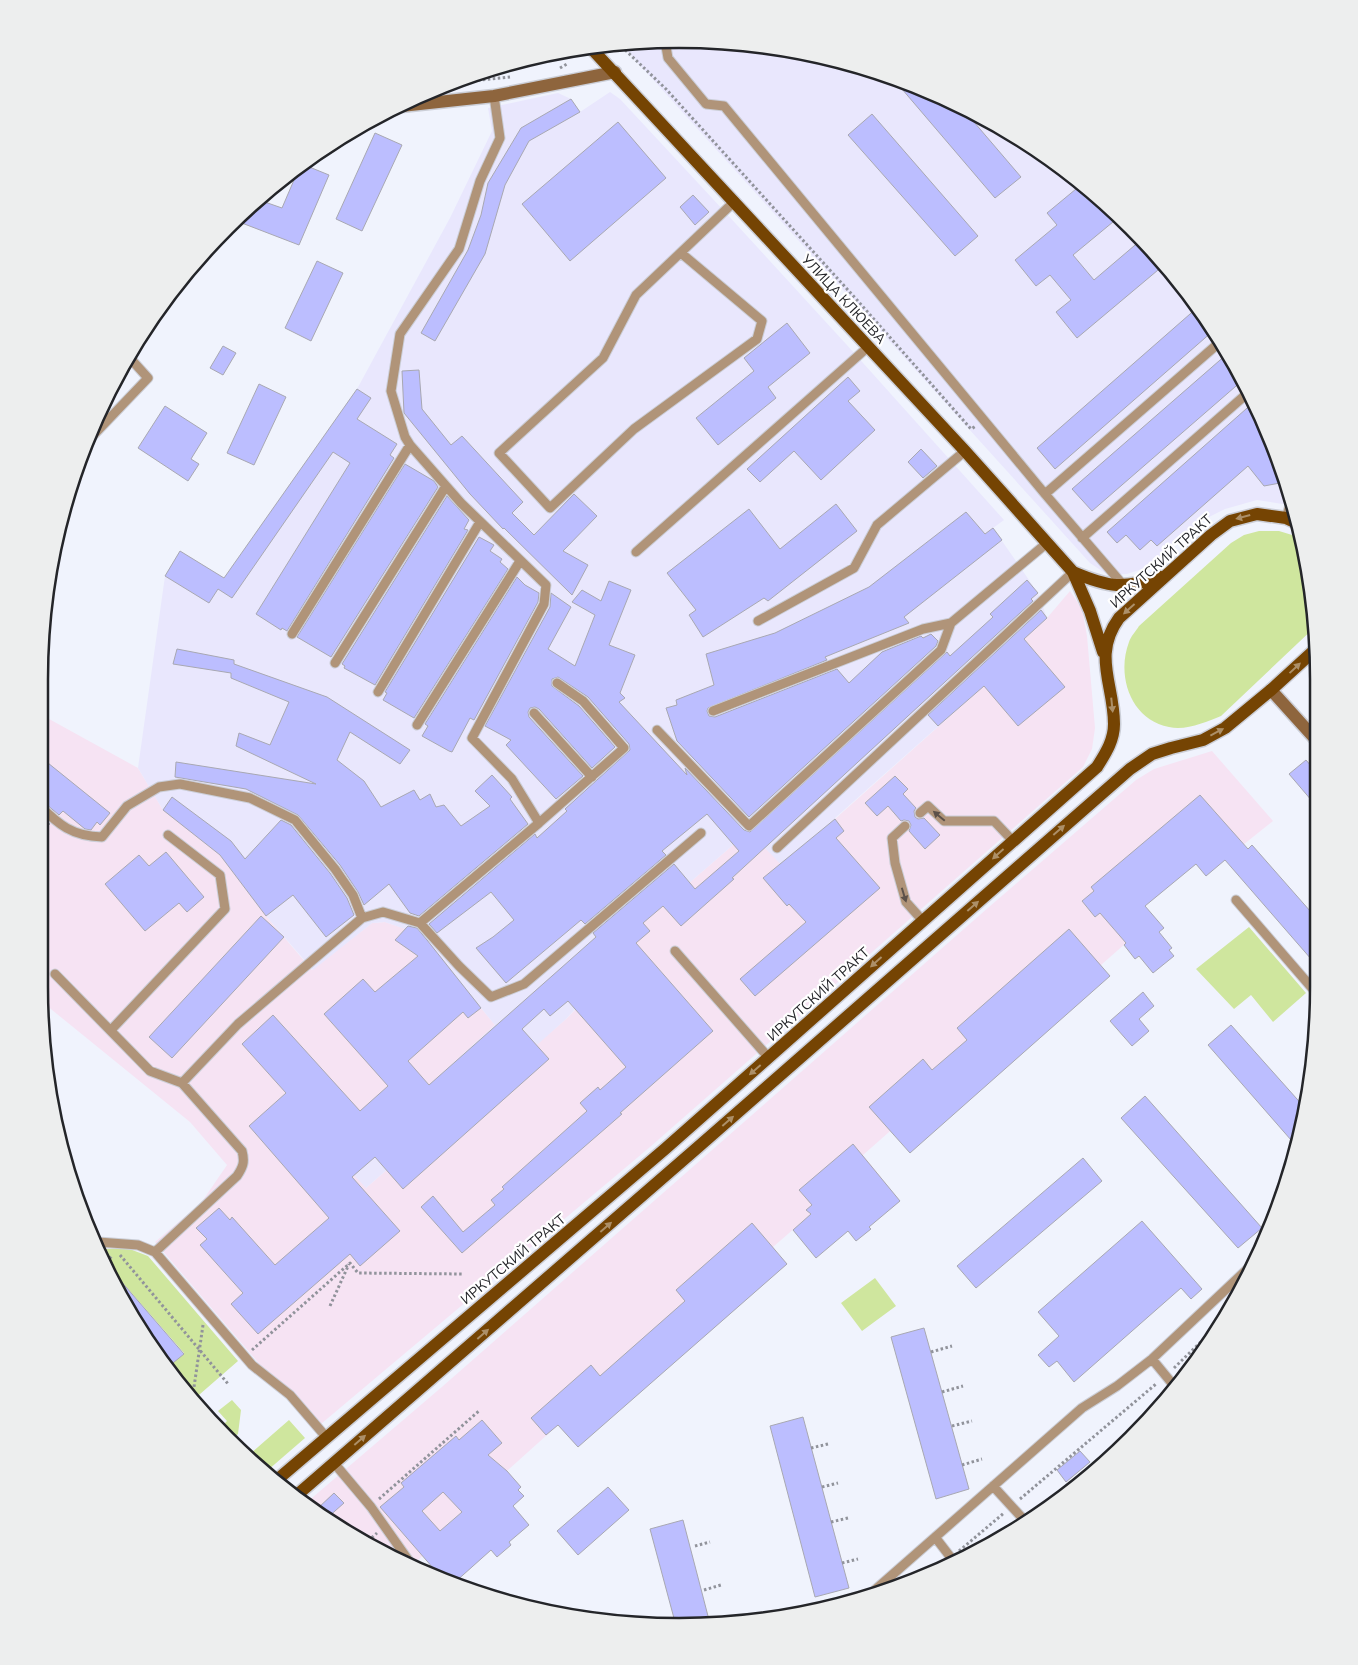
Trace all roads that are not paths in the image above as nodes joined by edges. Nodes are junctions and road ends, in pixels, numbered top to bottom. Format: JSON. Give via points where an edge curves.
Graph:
{"nodes":[{"id":1,"x":666,"y":48,"type":"edge"},
{"id":2,"x":596,"y":53,"type":"edge"},
{"id":3,"x":615,"y":72,"type":"junction"},
{"id":4,"x":494,"y":96,"type":"junction"},
{"id":5,"x":420,"y":104,"type":"edge"},
{"id":6,"x":735,"y":201,"type":"junction"},
{"id":7,"x":681,"y":253,"type":"junction"},
{"id":8,"x":1215,"y":346,"type":"edge"},
{"id":9,"x":868,"y":347,"type":"junction"},
{"id":10,"x":133,"y":361,"type":"edge"},
{"id":11,"x":1243,"y":397,"type":"edge"},
{"id":12,"x":100,"y":428,"type":"edge"},
{"id":13,"x":410,"y":445,"type":"junction"},
{"id":14,"x":965,"y":452,"type":"junction"},
{"id":15,"x":446,"y":486,"type":"junction"},
{"id":16,"x":1045,"y":494,"type":"junction"},
{"id":17,"x":1290,"y":519,"type":"edge"},
{"id":18,"x":480,"y":522,"type":"junction"},
{"id":19,"x":1082,"y":538,"type":"junction"},
{"id":20,"x":1047,"y":543,"type":"junction"},
{"id":21,"x":636,"y":552,"type":"dead end"},
{"id":22,"x":520,"y":561,"type":"junction"},
{"id":23,"x":1073,"y":572,"type":"junction"},
{"id":24,"x":1165,"y":576,"type":"junction"},
{"id":25,"x":1124,"y":586,"type":"junction"},
{"id":26,"x":758,"y":621,"type":"dead end"},
{"id":27,"x":952,"y":624,"type":"junction"},
{"id":28,"x":292,"y":634,"type":"dead end"},
{"id":29,"x":1309,"y":655,"type":"edge"},
{"id":30,"x":1104,"y":657,"type":"junction"},
{"id":31,"x":335,"y":663,"type":"dead end"},
{"id":32,"x":556,"y":684,"type":"dead end"},
{"id":33,"x":1271,"y":690,"type":"junction"},
{"id":34,"x":378,"y":692,"type":"dead end"},
{"id":35,"x":712,"y":711,"type":"dead end"},
{"id":36,"x":534,"y":713,"type":"dead end"},
{"id":37,"x":417,"y":725,"type":"dead end"},
{"id":38,"x":657,"y":730,"type":"dead end"},
{"id":39,"x":1310,"y":733,"type":"edge"},
{"id":40,"x":592,"y":776,"type":"junction"},
{"id":41,"x":48,"y":813,"type":"edge"},
{"id":42,"x":920,"y":813,"type":"dead end"},
{"id":43,"x":539,"y":823,"type":"junction"},
{"id":44,"x":905,"y":826,"type":"dead end"},
{"id":45,"x":701,"y":833,"type":"dead end"},
{"id":46,"x":168,"y":835,"type":"dead end"},
{"id":47,"x":1013,"y":840,"type":"junction"},
{"id":48,"x":777,"y":848,"type":"dead end"},
{"id":49,"x":1236,"y":900,"type":"dead end"},
{"id":50,"x":362,"y":918,"type":"junction"},
{"id":51,"x":923,"y":921,"type":"junction"},
{"id":52,"x":420,"y":924,"type":"junction"},
{"id":53,"x":675,"y":951,"type":"dead end"},
{"id":54,"x":55,"y":974,"type":"dead end"},
{"id":55,"x":1310,"y":986,"type":"edge"},
{"id":56,"x":111,"y":1030,"type":"junction"},
{"id":57,"x":769,"y":1058,"type":"junction"},
{"id":58,"x":182,"y":1083,"type":"junction"},
{"id":59,"x":103,"y":1242,"type":"edge"},
{"id":60,"x":155,"y":1252,"type":"junction"},
{"id":61,"x":1239,"y":1277,"type":"edge"},
{"id":62,"x":1152,"y":1359,"type":"junction"},
{"id":63,"x":1171,"y":1382,"type":"edge"},
{"id":64,"x":327,"y":1438,"type":"junction"},
{"id":65,"x":334,"y":1463,"type":"junction"},
{"id":66,"x":282,"y":1476,"type":"edge"},
{"id":67,"x":992,"y":1486,"type":"junction"},
{"id":68,"x":301,"y":1491,"type":"edge"},
{"id":69,"x":1021,"y":1517,"type":"edge"},
{"id":70,"x":935,"y":1537,"type":"junction"},
{"id":71,"x":404,"y":1554,"type":"edge"},
{"id":72,"x":950,"y":1556,"type":"edge"},
{"id":73,"x":882,"y":1584,"type":"edge"}],
"edges":[{"from":1,"to":16,"type":"lane","via":[[668,58],[706,104],[724,106]]},
{"from":2,"to":3,"type":"main road","name":"УЛИЦА КЛЮЕВА"},
{"from":3,"to":4,"type":"street"},
{"from":3,"to":6,"type":"main road","name":"УЛИЦА КЛЮЕВА"},
{"from":4,"to":5,"type":"street"},
{"from":4,"to":13,"type":"lane","via":[[500,138],[480,181],[459,249],[400,334],[392,391],[405,438]]},
{"from":6,"to":7,"type":"lane"},
{"from":6,"to":9,"type":"main road","name":"УЛИЦА КЛЮЕВА"},
{"from":7,"to":7,"type":"lane","via":[[636,295],[603,358],[499,453],[550,508],[634,429],[758,338],[762,321]]},
{"from":8,"to":16,"type":"lane"},
{"from":9,"to":14,"type":"main road","name":"УЛИЦА КЛЮЕВА"},
{"from":9,"to":21,"type":"lane"},
{"from":10,"to":12,"type":"lane","via":[[148,378]]},
{"from":11,"to":19,"type":"lane"},
{"from":13,"to":15,"type":"lane"},
{"from":13,"to":28,"type":"lane"},
{"from":14,"to":20,"type":"main road","name":"УЛИЦА КЛЮЕВА"},
{"from":14,"to":26,"type":"lane","via":[[877,525],[854,568]]},
{"from":15,"to":18,"type":"lane"},
{"from":15,"to":31,"type":"lane"},
{"from":16,"to":19,"type":"lane"},
{"from":17,"to":24,"type":"main road","name":"ИРКУТСКИЙ ТРАКТ","one_way":true,"via":[[1257,514],[1230,521]]},
{"from":18,"to":22,"type":"lane"},
{"from":18,"to":34,"type":"lane"},
{"from":19,"to":25,"type":"lane"},
{"from":20,"to":23,"type":"main road","name":"УЛИЦА КЛЮЕВА"},
{"from":20,"to":27,"type":"lane"},
{"from":22,"to":37,"type":"lane"},
{"from":22,"to":43,"type":"lane","via":[[546,585],[544,604],[472,738],[512,778]]},
{"from":23,"to":25,"type":"main road","name":"УЛИЦА КЛЮЕВА","via":[[1110,586]]},
{"from":23,"to":30,"type":"main road","name":"УЛИЦА КЛЮЕВА","via":[[1090,611]]},
{"from":23,"to":48,"type":"lane"},
{"from":24,"to":25,"type":"main road","name":"УЛИЦА КЛЮЕВА"},
{"from":24,"to":30,"type":"main road","name":"ИРКУТСКИЙ ТРАКТ","one_way":true,"via":[[1112,627]]},
{"from":27,"to":35,"type":"lane","via":[[923,629]]},
{"from":27,"to":38,"type":"lane","via":[[941,650],[749,826]]},
{"from":33,"to":29,"type":"main road","one_way":true},
{"from":30,"to":47,"type":"main road","name":"ИРКУТСКИЙ ТРАКТ","one_way":true,"via":[[1114,725],[1109,746],[1097,767]]},
{"from":32,"to":40,"type":"lane","via":[[583,701],[624,748]]},
{"from":33,"to":39,"type":"street"},
{"from":65,"to":33,"type":"main road","one_way":true,"via":[[1130,769],[1152,754],[1203,740],[1226,728]]},
{"from":36,"to":40,"type":"lane"},
{"from":40,"to":43,"type":"lane"},
{"from":41,"to":50,"type":"lane","via":[[58,824],[86,836],[102,837],[127,806],[159,787],[180,784],[250,798],[295,820],[335,868],[353,895]]},
{"from":47,"to":42,"type":"lane","one_way":true,"via":[[994,822],[944,822],[928,806]]},
{"from":43,"to":52,"type":"lane"},
{"from":44,"to":51,"type":"lane","one_way":true,"via":[[892,838],[895,863],[906,902]]},
{"from":45,"to":52,"type":"lane","via":[[524,984],[491,997]]},
{"from":46,"to":56,"type":"lane","via":[[220,874],[226,909]]},
{"from":47,"to":51,"type":"main road","name":"ИРКУТСКИЙ ТРАКТ","one_way":true},
{"from":49,"to":55,"type":"lane"},
{"from":50,"to":52,"type":"lane","via":[[383,912]]},
{"from":50,"to":58,"type":"lane","via":[[238,1024]]},
{"from":51,"to":57,"type":"main road","name":"ИРКУТСКИЙ ТРАКТ","one_way":true},
{"from":53,"to":57,"type":"lane"},
{"from":54,"to":56,"type":"lane"},
{"from":56,"to":58,"type":"lane","via":[[150,1071]]},
{"from":57,"to":64,"type":"main road","name":"ИРКУТСКИЙ ТРАКТ","one_way":true},
{"from":58,"to":60,"type":"lane","via":[[236,1143],[244,1160],[237,1176]]},
{"from":59,"to":60,"type":"lane","via":[[138,1245]]},
{"from":60,"to":64,"type":"lane","via":[[252,1365],[290,1395]]},
{"from":61,"to":62,"type":"lane"},
{"from":62,"to":63,"type":"lane"},
{"from":62,"to":67,"type":"lane","via":[[1082,1408]]},
{"from":64,"to":66,"type":"main road","name":"ИРКУТСКИЙ ТРАКТ"},
{"from":65,"to":68,"type":"main road"},
{"from":65,"to":71,"type":"lane"},
{"from":67,"to":69,"type":"lane"},
{"from":67,"to":70,"type":"lane"},
{"from":70,"to":72,"type":"lane"},
{"from":70,"to":73,"type":"lane"}]}
